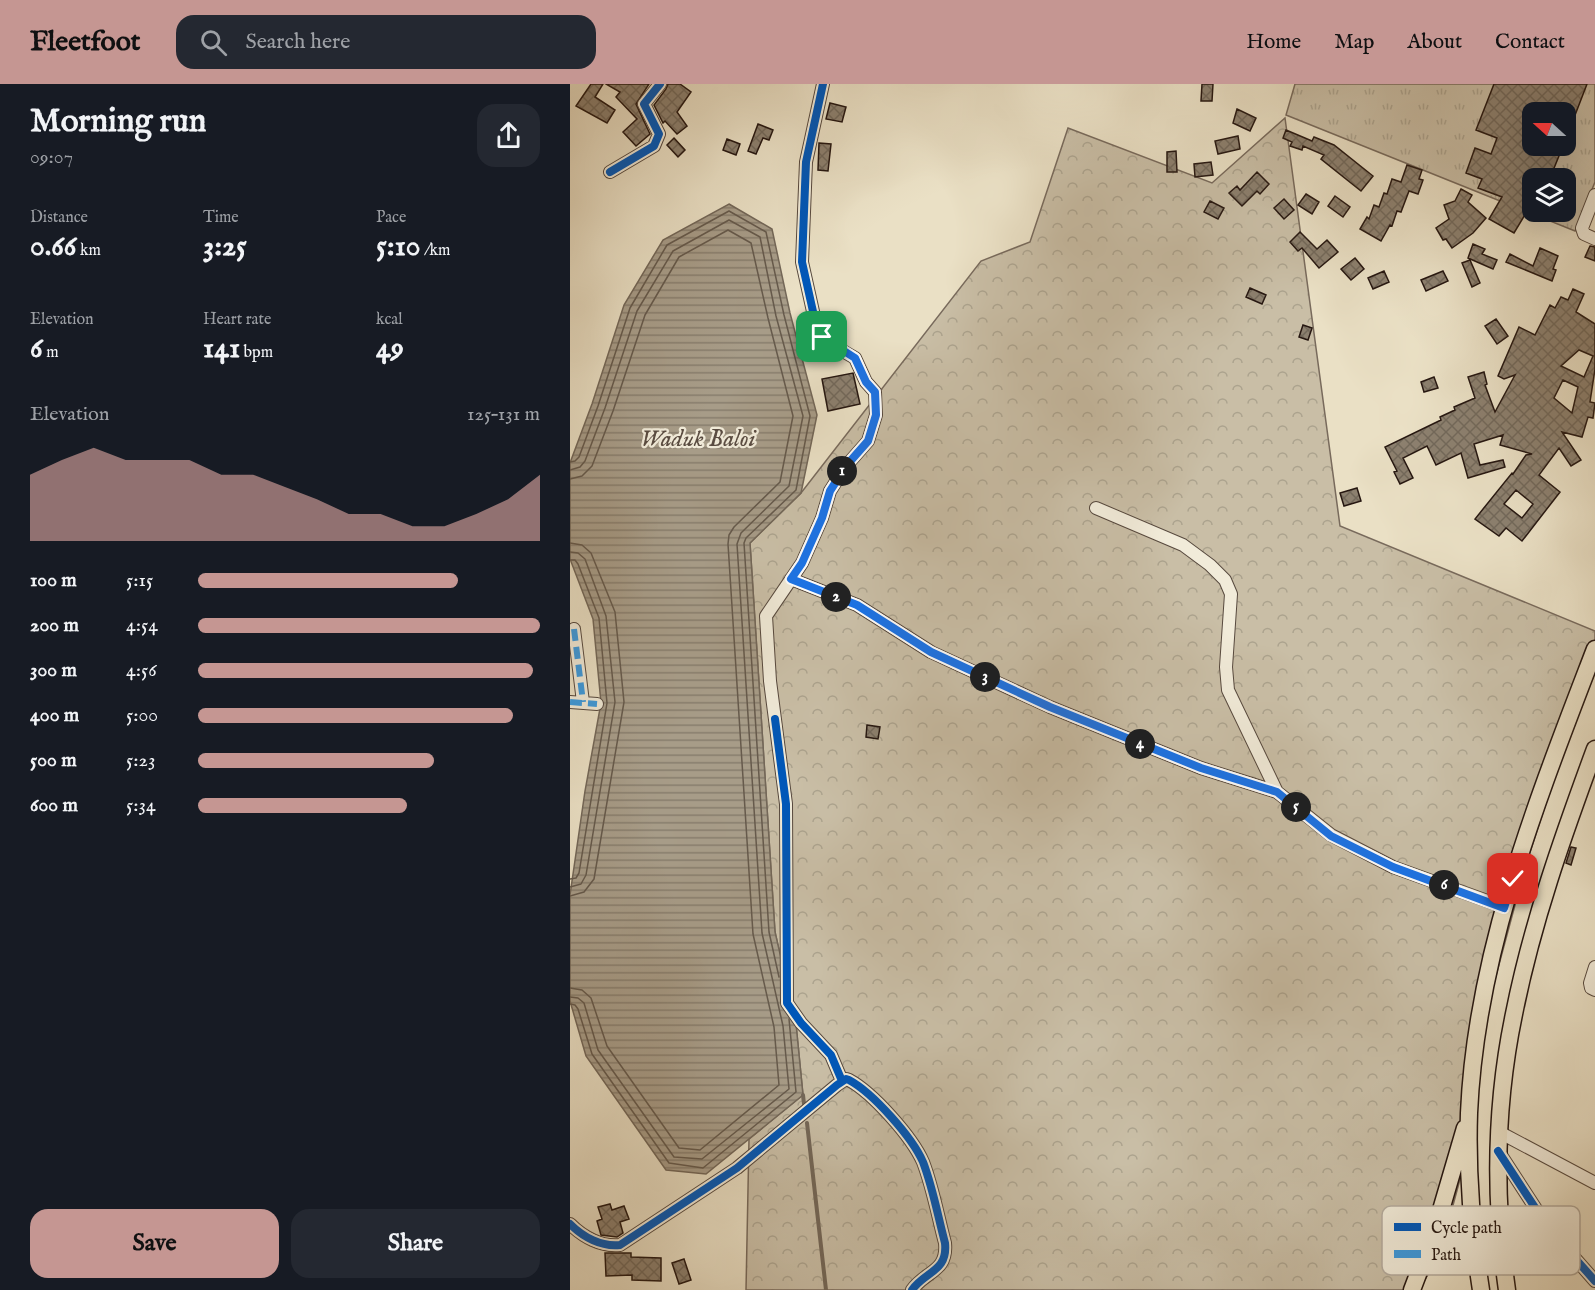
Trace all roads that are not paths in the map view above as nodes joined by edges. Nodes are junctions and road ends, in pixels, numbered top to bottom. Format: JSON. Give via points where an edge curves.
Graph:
{"nodes":[{"id":1,"x":660,"y":84,"type":"edge"},
{"id":2,"x":823,"y":84,"type":"edge"},
{"id":3,"x":610,"y":172,"type":"dead end"},
{"id":4,"x":1595,"y":195,"type":"edge"},
{"id":5,"x":1595,"y":239,"type":"edge"},
{"id":6,"x":1096,"y":508,"type":"dead end"},
{"id":7,"x":791,"y":579,"type":"junction"},
{"id":8,"x":574,"y":629,"type":"dead end"},
{"id":9,"x":1595,"y":649,"type":"edge"},
{"id":10,"x":570,"y":702,"type":"edge"},
{"id":11,"x":583,"y":702,"type":"junction"},
{"id":12,"x":597,"y":705,"type":"dead end"},
{"id":13,"x":1595,"y":750,"type":"edge"},
{"id":14,"x":1277,"y":792,"type":"junction"},
{"id":15,"x":1504,"y":908,"type":"junction"},
{"id":16,"x":1595,"y":967,"type":"edge"},
{"id":17,"x":1595,"y":990,"type":"edge"},
{"id":18,"x":842,"y":1081,"type":"junction"},
{"id":19,"x":1469,"y":1113,"type":"junction"},
{"id":20,"x":1499,"y":1132,"type":"junction"},
{"id":21,"x":1498,"y":1151,"type":"junction"},
{"id":22,"x":1595,"y":1183,"type":"edge"},
{"id":23,"x":1442,"y":1206,"type":"edge"},
{"id":24,"x":1472,"y":1206,"type":"edge"},
{"id":25,"x":1498,"y":1206,"type":"edge"},
{"id":26,"x":1534,"y":1206,"type":"edge"},
{"id":27,"x":570,"y":1224,"type":"edge"},
{"id":28,"x":1580,"y":1264,"type":"edge"},
{"id":29,"x":1418,"y":1275,"type":"edge"},
{"id":30,"x":1479,"y":1275,"type":"edge"},
{"id":31,"x":1505,"y":1275,"type":"edge"},
{"id":32,"x":1595,"y":1281,"type":"edge"},
{"id":33,"x":912,"y":1290,"type":"edge"},
{"id":34,"x":1412,"y":1290,"type":"edge"},
{"id":35,"x":1481,"y":1290,"type":"edge"},
{"id":36,"x":1507,"y":1290,"type":"edge"}],
"edges":[{"from":1,"to":3,"type":"street","via":[[644,104],[659,134],[654,146]]},
{"from":2,"to":7,"type":"street","via":[[806,162],[802,262],[818,334],[855,358],[875,392],[876,415],[868,441],[830,491],[822,518]]},
{"from":4,"to":5,"type":"street","via":[[1582,228],[1584,234]]},
{"from":6,"to":14,"type":"street","via":[[1183,544],[1225,580],[1231,594],[1228,690]]},
{"from":7,"to":14,"type":"street","via":[[857,605],[931,652],[1050,707],[1201,768]]},
{"from":7,"to":18,"type":"street","via":[[766,616],[786,804],[787,1003],[831,1055]]},
{"from":8,"to":11,"type":"street"},
{"from":9,"to":15,"type":"main road","via":[[1545,782]]},
{"from":10,"to":11,"type":"street"},
{"from":11,"to":12,"type":"street"},
{"from":13,"to":20,"type":"main road","via":[[1551,872],[1513,1014]]},
{"from":14,"to":15,"type":"street","via":[[1331,836],[1393,867]]},
{"from":15,"to":19,"type":"main road","via":[[1479,1023]]},
{"from":16,"to":17,"type":"street","via":[[1590,983]]},
{"from":18,"to":27,"type":"street","via":[[737,1168],[620,1245],[598,1243]]},
{"from":18,"to":33,"type":"street","via":[[849,1080],[873,1098],[912,1144],[923,1164],[946,1256]]},
{"from":19,"to":23,"type":"main road"},
{"from":19,"to":24,"type":"main road"},
{"from":20,"to":21,"type":"main road"},
{"from":20,"to":22,"type":"street"},
{"from":21,"to":25,"type":"main road"},
{"from":21,"to":26,"type":"street"},
{"from":28,"to":32,"type":"street"},
{"from":29,"to":34,"type":"main road"},
{"from":30,"to":35,"type":"main road"},
{"from":31,"to":36,"type":"main road"}]}
